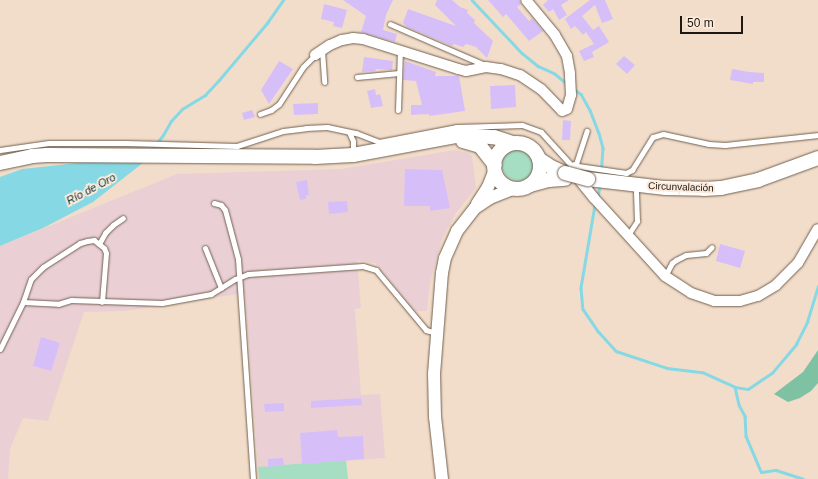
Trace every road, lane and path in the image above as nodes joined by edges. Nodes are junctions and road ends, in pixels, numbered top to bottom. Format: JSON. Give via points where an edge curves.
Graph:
{"nodes":[{"id":1,"x":527,"y":0,"type":"edge"},
{"id":2,"x":390,"y":24,"type":"dead end"},
{"id":3,"x":400,"y":51,"type":"junction"},
{"id":4,"x":319,"y":53,"type":"junction"},
{"id":5,"x":493,"y":68,"type":"junction"},
{"id":6,"x":399,"y":73,"type":"junction"},
{"id":7,"x":357,"y":77,"type":"dead end"},
{"id":8,"x":324,"y":82,"type":"dead end"},
{"id":9,"x":398,"y":110,"type":"dead end"},
{"id":10,"x":260,"y":114,"type":"dead end"},
{"id":11,"x":587,"y":130,"type":"dead end"},
{"id":12,"x":349,"y":132,"type":"junction"},
{"id":13,"x":818,"y":135,"type":"edge"},
{"id":14,"x":441,"y":140,"type":"junction"},
{"id":15,"x":514,"y":143,"type":"junction"},
{"id":16,"x":0,"y":150,"type":"edge"},
{"id":17,"x":353,"y":155,"type":"junction"},
{"id":18,"x":563,"y":158,"type":"junction"},
{"id":19,"x":818,"y":158,"type":"edge"},
{"id":20,"x":539,"y":159,"type":"junction"},
{"id":21,"x":0,"y":163,"type":"edge"},
{"id":22,"x":495,"y":167,"type":"junction"},
{"id":23,"x":564,"y":172,"type":"junction"},
{"id":24,"x":633,"y":180,"type":"junction"},
{"id":25,"x":530,"y":185,"type":"junction"},
{"id":26,"x":515,"y":188,"type":"junction"},
{"id":27,"x":214,"y":203,"type":"dead end"},
{"id":28,"x":475,"y":208,"type":"junction"},
{"id":29,"x":123,"y":218,"type":"dead end"},
{"id":30,"x":818,"y":229,"type":"edge"},
{"id":31,"x":628,"y":235,"type":"junction"},
{"id":32,"x":99,"y":244,"type":"junction"},
{"id":33,"x":712,"y":247,"type":"dead end"},
{"id":34,"x":205,"y":248,"type":"dead end"},
{"id":35,"x":665,"y":276,"type":"junction"},
{"id":36,"x":240,"y":277,"type":"junction"},
{"id":37,"x":221,"y":288,"type":"junction"},
{"id":38,"x":23,"y":302,"type":"junction"},
{"id":39,"x":102,"y":302,"type":"junction"},
{"id":40,"x":436,"y":333,"type":"junction"},
{"id":41,"x":0,"y":349,"type":"edge"},
{"id":42,"x":253,"y":479,"type":"edge"},
{"id":43,"x":442,"y":479,"type":"edge"}],
"edges":[{"from":1,"to":5,"type":"street","via":[[567,56],[571,95],[567,109],[562,111],[557,108],[541,90],[520,75]]},
{"from":2,"to":5,"type":"lane"},
{"from":3,"to":4,"type":"street","via":[[353,38],[330,45]]},
{"from":3,"to":5,"type":"street","via":[[462,70]]},
{"from":3,"to":6,"type":"lane"},
{"from":4,"to":8,"type":"lane"},
{"from":4,"to":10,"type":"lane","via":[[303,67],[278,104]]},
{"from":6,"to":7,"type":"lane"},
{"from":6,"to":9,"type":"lane"},
{"from":11,"to":23,"type":"lane"},
{"from":12,"to":16,"type":"lane","via":[[327,127],[306,128],[283,131],[237,146],[49,143]]},
{"from":12,"to":17,"type":"lane","via":[[353,141]]},
{"from":12,"to":18,"type":"lane","via":[[379,142],[456,127],[522,125],[541,132]]},
{"from":13,"to":24,"type":"lane","via":[[724,145],[663,134],[653,137]]},
{"from":14,"to":15,"type":"main road","via":[[448,137],[476,136],[504,139]]},
{"from":14,"to":17,"type":"main road"},
{"from":14,"to":22,"type":"main road","via":[[462,140],[476,144],[485,150]]},
{"from":15,"to":20,"type":"main road","via":[[529,146]]},
{"from":15,"to":22,"type":"main road","via":[[502,148],[498,153]]},
{"from":17,"to":21,"type":"main road","via":[[315,157],[66,154],[32,156]]},
{"from":18,"to":23,"type":"lane"},
{"from":18,"to":23,"type":"lane"},
{"from":19,"to":24,"type":"main road","name":"Circunvalación","via":[[738,186],[704,190]]},
{"from":20,"to":23,"type":"main road"},
{"from":20,"to":25,"type":"main road","via":[[540,171]]},
{"from":22,"to":26,"type":"main road","via":[[500,180]]},
{"from":22,"to":28,"type":"street","via":[[488,187]]},
{"from":23,"to":24,"type":"main road","name":"Circunvalación","bridge":true},
{"from":23,"to":25,"type":"main road","via":[[549,180]]},
{"from":23,"to":31,"type":"street","via":[[577,177]]},
{"from":24,"to":31,"type":"lane","via":[[637,221]]},
{"from":25,"to":26,"type":"main road"},
{"from":26,"to":28,"type":"street","via":[[490,198]]},
{"from":27,"to":36,"type":"lane","via":[[221,205],[228,216]]},
{"from":28,"to":40,"type":"street","via":[[457,231],[445,258]]},
{"from":29,"to":32,"type":"lane","via":[[113,224]]},
{"from":30,"to":35,"type":"street","via":[[808,248],[785,278],[767,291],[749,299],[733,302],[706,299],[684,289]]},
{"from":31,"to":35,"type":"street"},
{"from":32,"to":38,"type":"lane","via":[[94,240],[80,243],[43,267],[31,279]]},
{"from":32,"to":39,"type":"lane","via":[[106,253]]},
{"from":33,"to":35,"type":"lane","via":[[706,253],[686,255],[676,260]]},
{"from":34,"to":37,"type":"lane"},
{"from":36,"to":37,"type":"lane"},
{"from":36,"to":40,"type":"lane","via":[[248,274],[363,266],[371,268],[380,273],[426,330]]},
{"from":36,"to":42,"type":"lane"},
{"from":37,"to":39,"type":"lane","via":[[204,297],[162,303]]},
{"from":38,"to":39,"type":"lane"},
{"from":38,"to":41,"type":"lane"},
{"from":40,"to":43,"type":"street","via":[[434,394]]}]}
